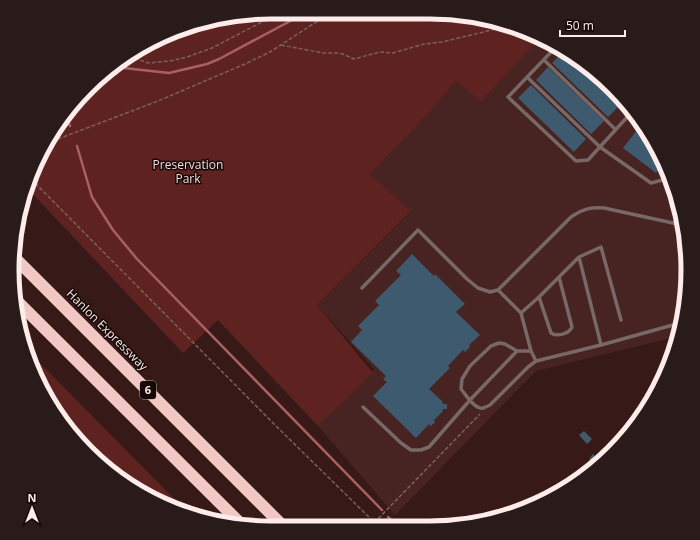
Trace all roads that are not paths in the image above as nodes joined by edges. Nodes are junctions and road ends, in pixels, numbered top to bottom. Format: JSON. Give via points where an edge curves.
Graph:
{"nodes":[{"id":1,"x":552,"y":51,"type":"edge"},
{"id":2,"x":544,"y":60,"type":"junction"},
{"id":3,"x":527,"y":77,"type":"junction"},
{"id":4,"x":628,"y":116,"type":"edge"},
{"id":5,"x":616,"y":129,"type":"junction"},
{"id":6,"x":600,"y":147,"type":"junction"},
{"id":7,"x":664,"y":179,"type":"edge"},
{"id":8,"x":677,"y":224,"type":"edge"},
{"id":9,"x":579,"y":258,"type":"junction"},
{"id":10,"x":19,"y":262,"type":"edge"},
{"id":11,"x":559,"y":277,"type":"junction"},
{"id":12,"x":362,"y":288,"type":"dead end"},
{"id":13,"x":498,"y":290,"type":"junction"},
{"id":14,"x":539,"y":297,"type":"junction"},
{"id":15,"x":21,"y":305,"type":"edge"},
{"id":16,"x":522,"y":313,"type":"junction"},
{"id":17,"x":621,"y":320,"type":"dead end"},
{"id":18,"x":675,"y":324,"type":"edge"},
{"id":19,"x":601,"y":345,"type":"junction"},
{"id":20,"x":516,"y":351,"type":"junction"},
{"id":21,"x":531,"y":351,"type":"junction"},
{"id":22,"x":536,"y":362,"type":"junction"},
{"id":23,"x":470,"y":400,"type":"junction"},
{"id":24,"x":363,"y":407,"type":"dead end"},
{"id":25,"x":235,"y":519,"type":"edge"},
{"id":26,"x":278,"y":521,"type":"edge"}],
"edges":[{"from":1,"to":2,"type":"lane"},
{"from":2,"to":3,"type":"lane"},
{"from":2,"to":5,"type":"lane"},
{"from":3,"to":6,"type":"lane"},
{"from":3,"to":6,"type":"lane","via":[[508,97],[576,161],[588,160]]},
{"from":4,"to":5,"type":"lane"},
{"from":5,"to":6,"type":"lane"},
{"from":6,"to":7,"type":"lane","via":[[651,183]]},
{"from":8,"to":13,"type":"lane","via":[[604,208],[587,208],[571,217]]},
{"from":9,"to":11,"type":"lane"},
{"from":9,"to":17,"type":"lane","via":[[601,247]]},
{"from":9,"to":19,"type":"lane"},
{"from":10,"to":26,"type":"highway","name":"Hanlon Expressway","number":"6"},
{"from":11,"to":14,"type":"lane"},
{"from":11,"to":14,"type":"lane","via":[[572,327],[569,332],[556,335],[550,333]]},
{"from":12,"to":13,"type":"lane","via":[[418,230],[478,288],[490,292]]},
{"from":13,"to":16,"type":"lane"},
{"from":14,"to":16,"type":"lane"},
{"from":15,"to":25,"type":"highway","number":"6"},
{"from":16,"to":21,"type":"lane"},
{"from":18,"to":19,"type":"lane"},
{"from":19,"to":22,"type":"lane"},
{"from":20,"to":21,"type":"lane"},
{"from":20,"to":23,"type":"lane"},
{"from":20,"to":23,"type":"lane","via":[[506,344],[499,343],[470,366],[462,379],[461,389]]},
{"from":21,"to":22,"type":"lane"},
{"from":22,"to":23,"type":"lane","via":[[488,406],[480,408]]},
{"from":23,"to":24,"type":"lane","via":[[429,447],[421,450],[411,450],[401,443]]}]}
